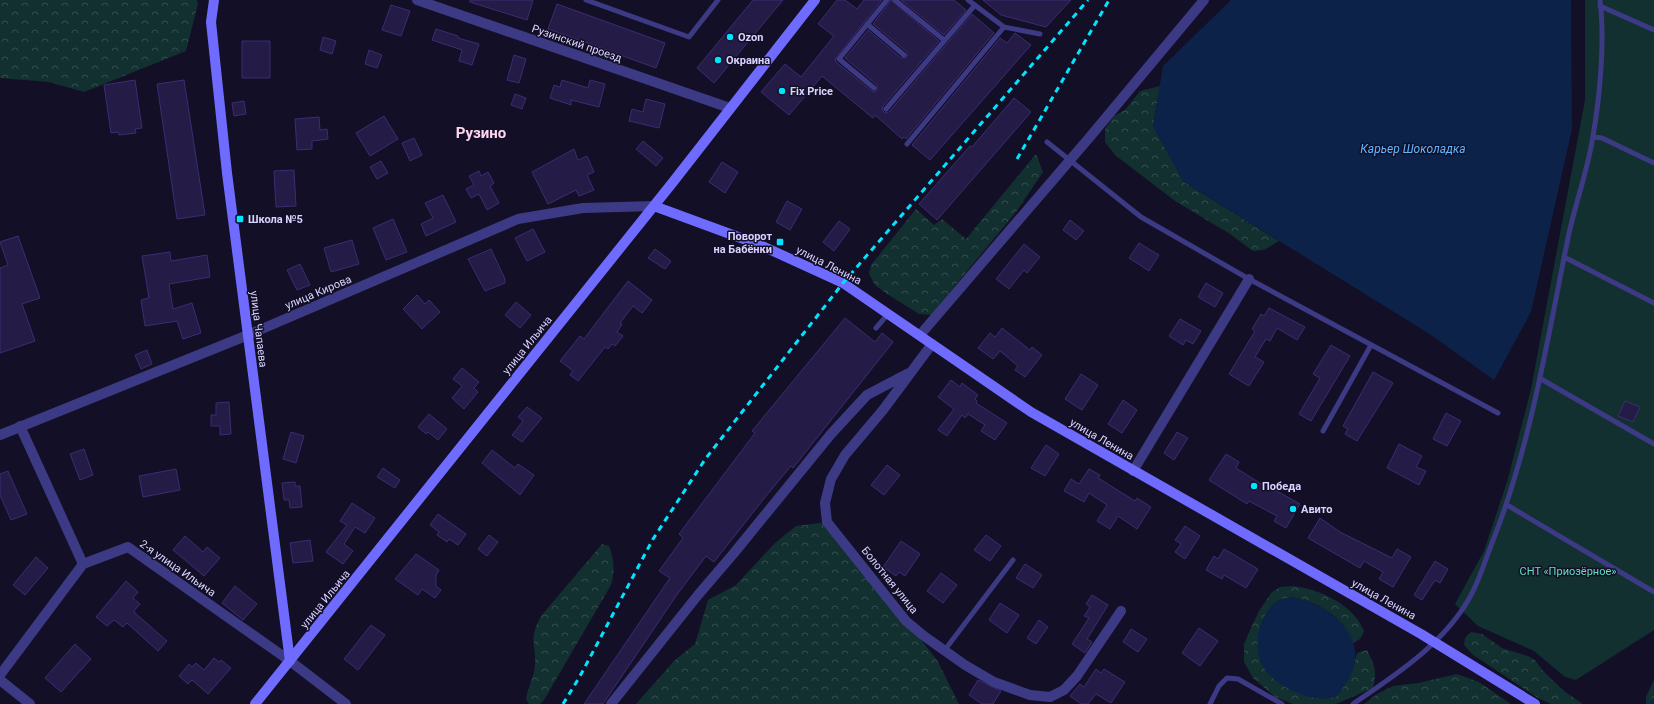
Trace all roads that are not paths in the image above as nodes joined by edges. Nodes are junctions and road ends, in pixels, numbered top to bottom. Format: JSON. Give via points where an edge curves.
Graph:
{"nodes":[{"id":1,"x":214,"y":0,"type":"edge"},
{"id":2,"x":417,"y":0,"type":"edge"},
{"id":3,"x":586,"y":0,"type":"edge"},
{"id":4,"x":718,"y":0,"type":"edge"},
{"id":5,"x":815,"y":0,"type":"edge"},
{"id":6,"x":887,"y":0,"type":"edge"},
{"id":7,"x":895,"y":0,"type":"edge"},
{"id":8,"x":968,"y":0,"type":"edge"},
{"id":9,"x":1204,"y":0,"type":"edge"},
{"id":10,"x":1600,"y":3,"type":"edge"},
{"id":11,"x":975,"y":5,"type":"junction"},
{"id":12,"x":867,"y":24,"type":"junction"},
{"id":13,"x":1004,"y":28,"type":"junction"},
{"id":14,"x":1654,"y":30,"type":"edge"},
{"id":15,"x":1040,"y":34,"type":"dead end"},
{"id":16,"x":944,"y":40,"type":"junction"},
{"id":17,"x":904,"y":55,"type":"dead end"},
{"id":18,"x":874,"y":88,"type":"dead end"},
{"id":19,"x":730,"y":108,"type":"junction"},
{"id":20,"x":886,"y":109,"type":"dead end"},
{"id":21,"x":1593,"y":137,"type":"junction"},
{"id":22,"x":1048,"y":142,"type":"dead end"},
{"id":23,"x":907,"y":144,"type":"dead end"},
{"id":24,"x":1069,"y":161,"type":"junction"},
{"id":25,"x":1654,"y":163,"type":"edge"},
{"id":26,"x":654,"y":206,"type":"junction"},
{"id":27,"x":1564,"y":257,"type":"junction"},
{"id":28,"x":1249,"y":279,"type":"junction"},
{"id":29,"x":1654,"y":303,"type":"edge"},
{"id":30,"x":888,"y":314,"type":"junction"},
{"id":31,"x":876,"y":328,"type":"dead end"},
{"id":32,"x":248,"y":335,"type":"junction"},
{"id":33,"x":920,"y":335,"type":"junction"},
{"id":34,"x":932,"y":344,"type":"junction"},
{"id":35,"x":1371,"y":345,"type":"junction"},
{"id":36,"x":911,"y":372,"type":"junction"},
{"id":37,"x":1541,"y":379,"type":"junction"},
{"id":38,"x":1498,"y":413,"type":"dead end"},
{"id":39,"x":20,"y":426,"type":"junction"},
{"id":40,"x":1323,"y":431,"type":"dead end"},
{"id":41,"x":0,"y":435,"type":"edge"},
{"id":42,"x":1654,"y":444,"type":"edge"},
{"id":43,"x":1133,"y":471,"type":"junction"},
{"id":44,"x":1507,"y":505,"type":"junction"},
{"id":45,"x":1012,"y":560,"type":"dead end"},
{"id":46,"x":83,"y":564,"type":"junction"},
{"id":47,"x":1654,"y":592,"type":"edge"},
{"id":48,"x":1121,"y":611,"type":"dead end"},
{"id":49,"x":1434,"y":642,"type":"junction"},
{"id":50,"x":944,"y":650,"type":"junction"},
{"id":51,"x":290,"y":661,"type":"junction"},
{"id":52,"x":0,"y":675,"type":"edge"},
{"id":53,"x":0,"y":680,"type":"edge"},
{"id":54,"x":30,"y":704,"type":"edge"},
{"id":55,"x":255,"y":704,"type":"edge"},
{"id":56,"x":346,"y":704,"type":"edge"},
{"id":57,"x":611,"y":704,"type":"edge"},
{"id":58,"x":1210,"y":704,"type":"edge"},
{"id":59,"x":1282,"y":704,"type":"edge"},
{"id":60,"x":1353,"y":704,"type":"edge"},
{"id":61,"x":1535,"y":704,"type":"edge"}],
"edges":[{"from":1,"to":32,"type":"street","name":"улица Чапаева","via":[[211,22]]},
{"from":2,"to":19,"type":"street","name":"Рузинский проезд"},
{"from":3,"to":4,"type":"lane","via":[[689,37]]},
{"from":5,"to":19,"type":"street","name":"улица Ильича"},
{"from":6,"to":12,"type":"lane"},
{"from":7,"to":16,"type":"lane"},
{"from":8,"to":11,"type":"lane"},
{"from":9,"to":24,"type":"street"},
{"from":10,"to":14,"type":"lane"},
{"from":10,"to":21,"type":"lane","via":[[1601,71]]},
{"from":11,"to":13,"type":"lane"},
{"from":11,"to":16,"type":"lane"},
{"from":12,"to":17,"type":"lane"},
{"from":12,"to":18,"type":"lane","via":[[838,58]]},
{"from":13,"to":15,"type":"lane"},
{"from":13,"to":23,"type":"lane"},
{"from":16,"to":20,"type":"lane"},
{"from":19,"to":26,"type":"street","name":"улица Ильича"},
{"from":21,"to":25,"type":"lane","via":[[1602,138]]},
{"from":21,"to":27,"type":"lane","via":[[1573,210]]},
{"from":22,"to":24,"type":"lane"},
{"from":24,"to":28,"type":"lane","via":[[1141,217]]},
{"from":24,"to":33,"type":"street"},
{"from":26,"to":30,"type":"street","name":"улица Ленина","via":[[760,245],[842,283]]},
{"from":26,"to":32,"type":"street","name":"улица Кирова","via":[[583,208],[518,219]]},
{"from":26,"to":51,"type":"street","name":"улица Ильича"},
{"from":27,"to":29,"type":"lane"},
{"from":27,"to":37,"type":"lane"},
{"from":28,"to":35,"type":"lane"},
{"from":28,"to":43,"type":"street"},
{"from":30,"to":31,"type":"lane"},
{"from":30,"to":33,"type":"street","name":"улица Ленина"},
{"from":32,"to":39,"type":"street","name":"улица Кирова"},
{"from":32,"to":51,"type":"street","name":"улица Чапаева"},
{"from":33,"to":34,"type":"street","name":"улица Ленина"},
{"from":34,"to":36,"type":"street","name":"Болотная улица"},
{"from":34,"to":43,"type":"street","name":"улица Ленина","via":[[1031,412]]},
{"from":35,"to":38,"type":"lane"},
{"from":35,"to":40,"type":"lane"},
{"from":36,"to":50,"type":"street","name":"Болотная улица","via":[[845,455],[831,479],[825,503],[827,522],[906,621]]},
{"from":36,"to":57,"type":"street","via":[[867,395],[831,434]]},
{"from":37,"to":42,"type":"lane"},
{"from":37,"to":44,"type":"lane","via":[[1525,446]]},
{"from":39,"to":41,"type":"street","name":"улица Кирова"},
{"from":39,"to":46,"type":"street"},
{"from":43,"to":49,"type":"street","name":"улица Ленина"},
{"from":44,"to":47,"type":"lane"},
{"from":44,"to":49,"type":"lane","via":[[1471,596]]},
{"from":45,"to":50,"type":"lane"},
{"from":46,"to":51,"type":"street","name":"2-я улица Ильича","via":[[128,547]]},
{"from":46,"to":52,"type":"street"},
{"from":48,"to":50,"type":"street","name":"Болотная улица","via":[[1077,676],[1064,690],[1050,697],[1030,696],[994,682]]},
{"from":49,"to":60,"type":"lane","via":[[1385,684]]},
{"from":49,"to":61,"type":"street","name":"улица Ленина"},
{"from":51,"to":55,"type":"street","name":"улица Ильича"},
{"from":51,"to":56,"type":"street","name":"2-я улица Ильича"},
{"from":53,"to":54,"type":"street"},
{"from":58,"to":59,"type":"lane","via":[[1219,686],[1227,678],[1238,680]]}]}
